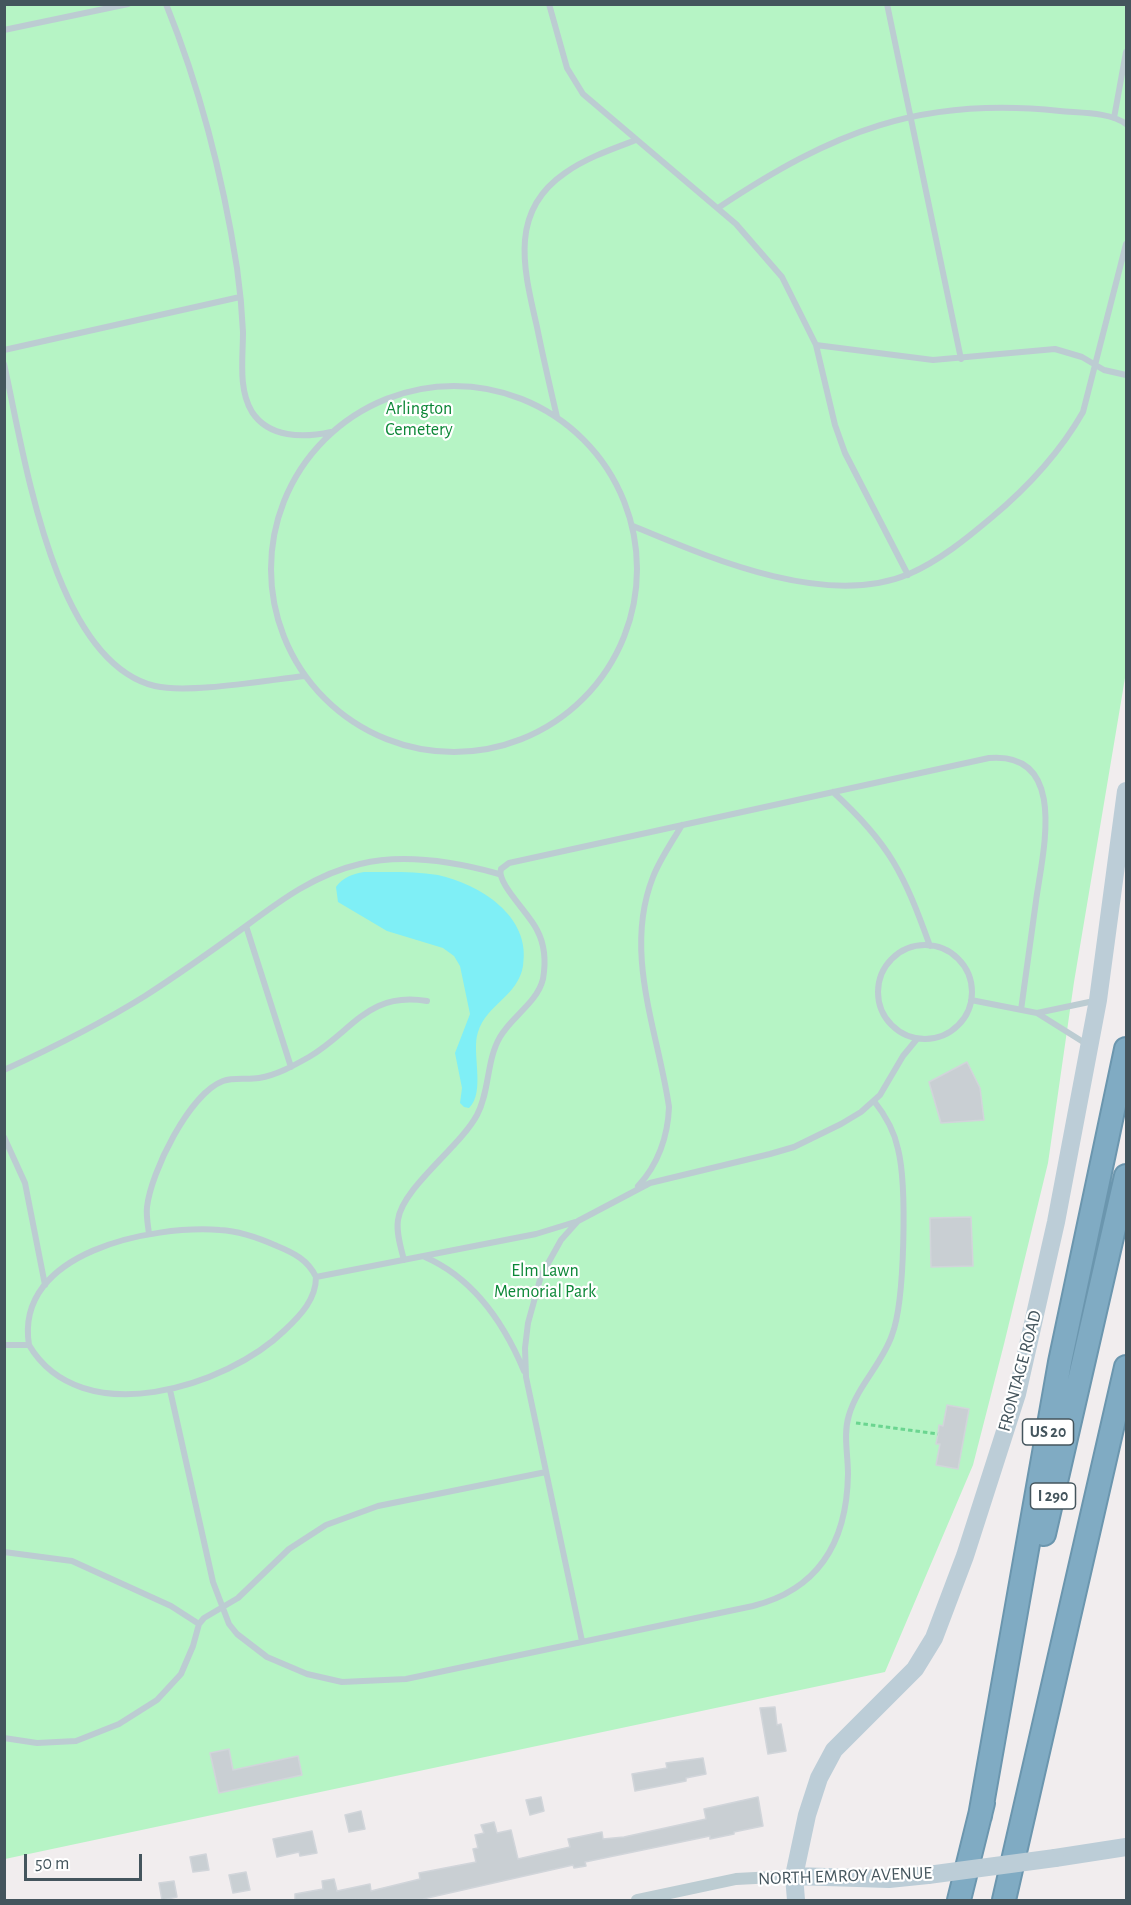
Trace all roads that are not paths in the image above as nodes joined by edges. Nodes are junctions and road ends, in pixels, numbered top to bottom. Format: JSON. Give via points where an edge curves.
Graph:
{"nodes":[{"id":1,"x":128,"y":4,"type":"edge"},
{"id":2,"x":166,"y":4,"type":"edge"},
{"id":3,"x":549,"y":4,"type":"edge"},
{"id":4,"x":887,"y":4,"type":"edge"},
{"id":5,"x":4,"y":30,"type":"edge"},
{"id":6,"x":1126,"y":52,"type":"edge"},
{"id":7,"x":910,"y":117,"type":"junction"},
{"id":8,"x":1114,"y":118,"type":"junction"},
{"id":9,"x":1126,"y":124,"type":"edge"},
{"id":10,"x":636,"y":140,"type":"junction"},
{"id":11,"x":718,"y":208,"type":"junction"},
{"id":12,"x":1126,"y":244,"type":"edge"},
{"id":13,"x":240,"y":297,"type":"junction"},
{"id":14,"x":816,"y":345,"type":"junction"},
{"id":15,"x":4,"y":350,"type":"edge"},
{"id":16,"x":961,"y":359,"type":"junction"},
{"id":17,"x":4,"y":364,"type":"edge"},
{"id":18,"x":1094,"y":365,"type":"junction"},
{"id":19,"x":1126,"y":375,"type":"edge"},
{"id":20,"x":557,"y":417,"type":"junction"},
{"id":21,"x":332,"y":432,"type":"junction"},
{"id":22,"x":633,"y":526,"type":"junction"},
{"id":23,"x":908,"y":575,"type":"junction"},
{"id":24,"x":305,"y":676,"type":"junction"},
{"id":25,"x":1126,"y":791,"type":"edge"},
{"id":26,"x":833,"y":792,"type":"junction"},
{"id":27,"x":682,"y":825,"type":"junction"},
{"id":28,"x":499,"y":874,"type":"junction"},
{"id":29,"x":246,"y":926,"type":"junction"},
{"id":30,"x":930,"y":946,"type":"junction"},
{"id":31,"x":971,"y":1000,"type":"junction"},
{"id":32,"x":1098,"y":1000,"type":"junction"},
{"id":33,"x":427,"y":1001,"type":"dead end"},
{"id":34,"x":1021,"y":1010,"type":"junction"},
{"id":35,"x":1037,"y":1013,"type":"junction"},
{"id":36,"x":917,"y":1039,"type":"junction"},
{"id":37,"x":1089,"y":1046,"type":"junction"},
{"id":38,"x":1126,"y":1049,"type":"edge"},
{"id":39,"x":291,"y":1067,"type":"junction"},
{"id":40,"x":4,"y":1070,"type":"edge"},
{"id":41,"x":874,"y":1101,"type":"junction"},
{"id":42,"x":4,"y":1137,"type":"edge"},
{"id":43,"x":1126,"y":1176,"type":"edge"},
{"id":44,"x":635,"y":1189,"type":"junction"},
{"id":45,"x":578,"y":1221,"type":"junction"},
{"id":46,"x":149,"y":1234,"type":"junction"},
{"id":47,"x":424,"y":1256,"type":"junction"},
{"id":48,"x":404,"y":1260,"type":"junction"},
{"id":49,"x":316,"y":1277,"type":"junction"},
{"id":50,"x":45,"y":1285,"type":"junction"},
{"id":51,"x":4,"y":1345,"type":"edge"},
{"id":52,"x":29,"y":1345,"type":"junction"},
{"id":53,"x":1126,"y":1367,"type":"edge"},
{"id":54,"x":526,"y":1377,"type":"junction"},
{"id":55,"x":170,"y":1390,"type":"junction"},
{"id":56,"x":1126,"y":1415,"type":"edge"},
{"id":57,"x":546,"y":1472,"type":"junction"},
{"id":58,"x":1093,"y":1518,"type":"junction"},
{"id":59,"x":4,"y":1552,"type":"edge"},
{"id":60,"x":222,"y":1610,"type":"junction"},
{"id":61,"x":199,"y":1624,"type":"junction"},
{"id":62,"x":582,"y":1641,"type":"junction"},
{"id":63,"x":4,"y":1738,"type":"edge"},
{"id":64,"x":980,"y":1816,"type":"junction"},
{"id":65,"x":1126,"y":1847,"type":"edge"},
{"id":66,"x":794,"y":1876,"type":"junction"},
{"id":67,"x":637,"y":1900,"type":"edge"},
{"id":68,"x":796,"y":1900,"type":"edge"},
{"id":69,"x":959,"y":1900,"type":"edge"},
{"id":70,"x":1004,"y":1900,"type":"edge"}],
"edges":[{"from":1,"to":5,"type":"lane"},
{"from":2,"to":13,"type":"lane","via":[[197,87],[233,246]]},
{"from":3,"to":10,"type":"lane","via":[[574,82],[594,105]]},
{"from":4,"to":7,"type":"lane"},
{"from":6,"to":8,"type":"lane"},
{"from":7,"to":8,"type":"lane","via":[[1010,107]]},
{"from":7,"to":11,"type":"lane","via":[[839,138],[768,175]]},
{"from":7,"to":16,"type":"lane"},
{"from":8,"to":9,"type":"lane"},
{"from":10,"to":11,"type":"lane"},
{"from":10,"to":20,"type":"lane","via":[[564,173],[538,200],[526,229],[524,263]]},
{"from":11,"to":14,"type":"lane","via":[[755,243],[782,277]]},
{"from":12,"to":18,"type":"lane"},
{"from":13,"to":15,"type":"lane"},
{"from":13,"to":21,"type":"lane","via":[[243,382],[252,412],[264,426],[282,433]]},
{"from":14,"to":16,"type":"lane","via":[[908,358]]},
{"from":14,"to":23,"type":"lane","via":[[845,453]]},
{"from":16,"to":18,"type":"lane","via":[[1055,349]]},
{"from":17,"to":24,"type":"lane","via":[[48,550],[79,615],[114,663],[142,682],[168,688]]},
{"from":18,"to":19,"type":"lane"},
{"from":18,"to":23,"type":"lane","via":[[1083,412],[1055,456],[977,530]]},
{"from":20,"to":21,"type":"lane","via":[[511,395],[476,387],[439,386],[400,394],[364,409]]},
{"from":20,"to":22,"type":"lane","via":[[597,455],[616,484]]},
{"from":21,"to":24,"type":"lane","via":[[306,461],[288,493],[276,527],[271,564],[274,604],[286,643]]},
{"from":22,"to":23,"type":"lane","via":[[725,562],[810,582],[864,585]]},
{"from":22,"to":24,"type":"lane","via":[[638,560],[635,599],[626,633],[610,667],[584,700],[546,729],[506,746],[464,753],[426,751],[393,743],[362,728],[331,706]]},
{"from":25,"to":32,"type":"street","name":"FRONTAGE ROAD"},
{"from":26,"to":27,"type":"lane"},
{"from":26,"to":30,"type":"lane","via":[[891,854],[911,893]]},
{"from":26,"to":34,"type":"lane","via":[[989,758],[1013,760],[1032,774],[1045,798],[1047,824]]},
{"from":27,"to":28,"type":"lane","via":[[509,863]]},
{"from":27,"to":44,"type":"lane","via":[[653,877],[642,922],[642,976],[669,1107],[668,1125],[656,1161]]},
{"from":28,"to":29,"type":"lane","via":[[440,861],[361,863],[295,891]]},
{"from":28,"to":48,"type":"lane","via":[[537,929],[545,956],[543,979],[533,999],[496,1044],[483,1102],[472,1125],[413,1191],[400,1213],[398,1234]]},
{"from":29,"to":39,"type":"lane"},
{"from":29,"to":40,"type":"lane","via":[[145,996]]},
{"from":30,"to":31,"type":"lane","via":[[946,951],[961,963],[969,979]]},
{"from":30,"to":36,"type":"lane","via":[[910,948],[893,957],[882,973],[878,991],[886,1019],[901,1033]]},
{"from":31,"to":34,"type":"lane"},
{"from":31,"to":36,"type":"lane","via":[[964,1017],[948,1033]]},
{"from":32,"to":35,"type":"lane"},
{"from":32,"to":37,"type":"street","name":"FRONTAGE ROAD"},
{"from":33,"to":39,"type":"lane","via":[[392,1000],[378,1005]]},
{"from":34,"to":35,"type":"lane"},
{"from":35,"to":37,"type":"lane"},
{"from":36,"to":41,"type":"lane"},
{"from":37,"to":66,"type":"street","name":"FRONTAGE ROAD","via":[[1056,1222],[1017,1394],[946,1609],[915,1669],[834,1750],[819,1778],[807,1815]]},
{"from":38,"to":64,"type":"highway","number":"US 20","via":[[1060,1362]]},
{"from":39,"to":46,"type":"lane","via":[[260,1078],[224,1081],[203,1094],[178,1129],[155,1180],[147,1204]]},
{"from":41,"to":44,"type":"lane","via":[[841,1124],[794,1147]]},
{"from":41,"to":62,"type":"lane","via":[[888,1118],[899,1152],[903,1195],[901,1292],[892,1335],[862,1384],[847,1422],[845,1512],[828,1556],[806,1581],[767,1602]]},
{"from":42,"to":50,"type":"lane","via":[[25,1183]]},
{"from":43,"to":64,"type":"highway","number":"I 290"},
{"from":44,"to":45,"type":"lane"},
{"from":45,"to":47,"type":"lane","via":[[536,1234]]},
{"from":45,"to":54,"type":"lane","via":[[561,1240],[541,1276],[528,1323]]},
{"from":46,"to":49,"type":"lane","via":[[196,1229],[248,1235],[293,1253],[312,1268]]},
{"from":46,"to":50,"type":"lane","via":[[83,1254]]},
{"from":47,"to":48,"type":"lane"},
{"from":47,"to":54,"type":"lane","via":[[440,1263],[472,1289],[503,1328]]},
{"from":48,"to":49,"type":"lane"},
{"from":49,"to":55,"type":"lane","via":[[312,1299],[267,1347],[220,1374]]},
{"from":50,"to":52,"type":"lane","via":[[32,1311]]},
{"from":51,"to":52,"type":"lane"},
{"from":52,"to":55,"type":"lane","via":[[50,1370],[91,1389],[124,1393]]},
{"from":53,"to":58,"type":"highway","number":"I 290"},
{"from":54,"to":57,"type":"lane"},
{"from":55,"to":60,"type":"lane"},
{"from":56,"to":58,"type":"highway"},
{"from":57,"to":60,"type":"lane","via":[[342,1517],[289,1548]]},
{"from":57,"to":62,"type":"lane"},
{"from":58,"to":70,"type":"highway","number":"I 290"},
{"from":59,"to":61,"type":"lane","via":[[72,1561],[171,1606]]},
{"from":60,"to":61,"type":"lane"},
{"from":60,"to":62,"type":"lane","via":[[237,1634],[267,1657],[307,1674],[342,1682],[406,1679]]},
{"from":61,"to":63,"type":"lane","via":[[189,1660],[171,1688],[119,1724],[99,1734],[57,1744]]},
{"from":64,"to":69,"type":"highway","number":"I 290"},
{"from":65,"to":66,"type":"street","name":"NORTH EMROY AVENUE","bridge":true,"via":[[889,1879]]},
{"from":66,"to":67,"type":"street","name":"NORTH EMROY AVENUE","via":[[736,1880]]},
{"from":66,"to":68,"type":"street","name":"FRONTAGE ROAD"}]}
